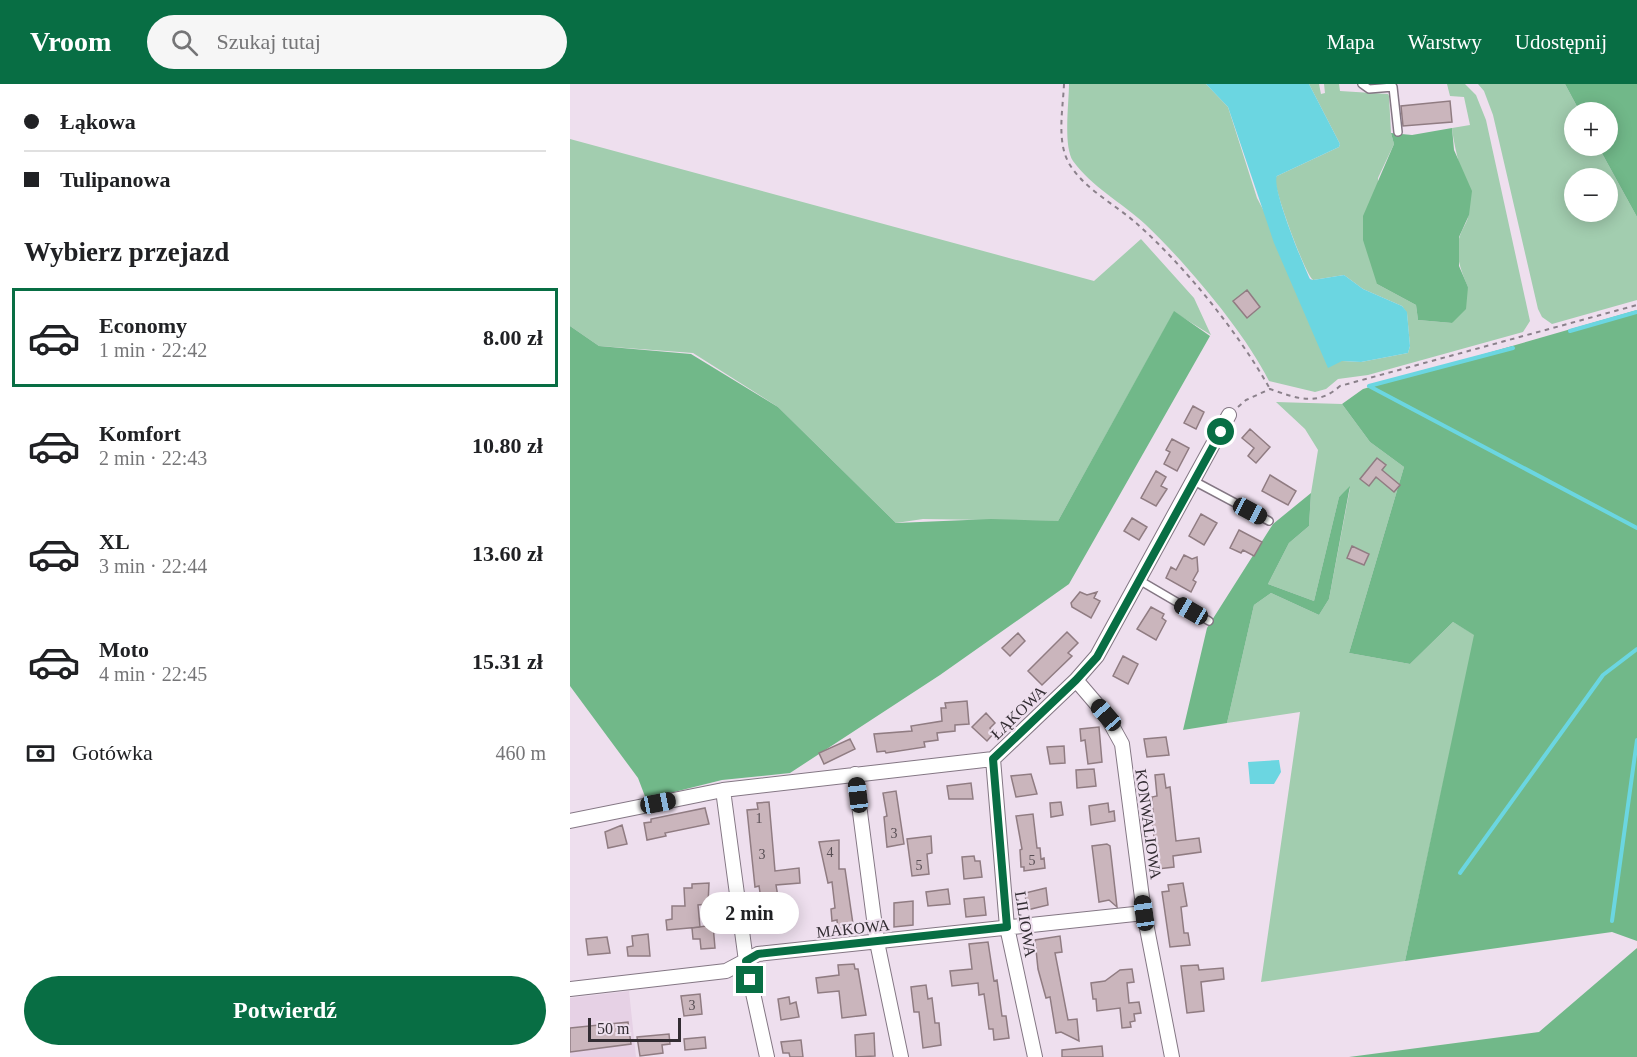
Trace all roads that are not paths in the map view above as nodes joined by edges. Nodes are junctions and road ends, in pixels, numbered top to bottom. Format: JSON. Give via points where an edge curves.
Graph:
{"nodes":[{"id":1,"x":1362,"y":84,"type":"edge"},
{"id":2,"x":1398,"y":132,"type":"dead end"},
{"id":3,"x":1230,"y":415,"type":"road end"},
{"id":4,"x":1194,"y":482,"type":"junction"},
{"id":5,"x":1269,"y":521,"type":"dead end"},
{"id":6,"x":1139,"y":580,"type":"junction"},
{"id":7,"x":1209,"y":621,"type":"dead end"},
{"id":8,"x":1076,"y":680,"type":"junction"},
{"id":9,"x":993,"y":759,"type":"junction"},
{"id":10,"x":855,"y":774,"type":"junction"},
{"id":11,"x":723,"y":790,"type":"junction"},
{"id":12,"x":570,"y":821,"type":"edge"},
{"id":13,"x":1144,"y":913,"type":"junction"},
{"id":14,"x":1007,"y":927,"type":"junction"},
{"id":15,"x":877,"y":942,"type":"junction"},
{"id":16,"x":746,"y":961,"type":"junction"},
{"id":17,"x":570,"y":989,"type":"edge"},
{"id":18,"x":767,"y":1057,"type":"edge"},
{"id":19,"x":901,"y":1057,"type":"edge"},
{"id":20,"x":1035,"y":1057,"type":"edge"},
{"id":21,"x":1172,"y":1057,"type":"edge"}],
"edges":[{"from":1,"to":2,"type":"lane","via":[[1369,89],[1393,87]]},
{"from":3,"to":4,"type":"street","name":"ŁĄKOWA"},
{"from":4,"to":5,"type":"lane"},
{"from":4,"to":6,"type":"street","name":"ŁĄKOWA"},
{"from":6,"to":7,"type":"lane"},
{"from":6,"to":8,"type":"street","name":"ŁĄKOWA","via":[[1097,657]]},
{"from":8,"to":9,"type":"street","name":"ŁĄKOWA"},
{"from":8,"to":13,"type":"street","name":"KONWALIOWA","via":[[1106,715],[1122,744]]},
{"from":9,"to":10,"type":"street","name":"ŁĄKOWA"},
{"from":9,"to":14,"type":"street","name":"LILIOWA"},
{"from":10,"to":11,"type":"street","name":"ŁĄKOWA"},
{"from":10,"to":15,"type":"street"},
{"from":11,"to":12,"type":"street","name":"ŁĄKOWA"},
{"from":11,"to":16,"type":"street"},
{"from":13,"to":14,"type":"street","name":"MAKOWA"},
{"from":13,"to":21,"type":"street","name":"KONWALIOWA"},
{"from":14,"to":15,"type":"street","name":"MAKOWA"},
{"from":14,"to":20,"type":"street","name":"LILIOWA"},
{"from":15,"to":16,"type":"street","name":"MAKOWA","via":[[758,954]]},
{"from":15,"to":19,"type":"street"},
{"from":16,"to":17,"type":"street","name":"MAKOWA","via":[[726,971]]},
{"from":16,"to":18,"type":"street"}]}
